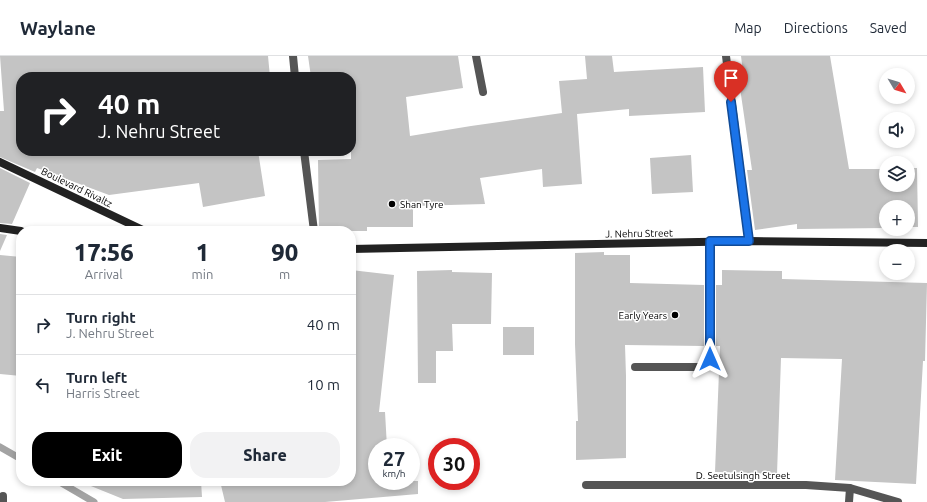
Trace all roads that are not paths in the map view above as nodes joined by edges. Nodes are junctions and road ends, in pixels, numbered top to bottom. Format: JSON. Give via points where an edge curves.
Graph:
{"nodes":[{"id":1,"x":293,"y":56,"type":"edge"},
{"id":2,"x":476,"y":56,"type":"edge"},
{"id":3,"x":726,"y":56,"type":"edge"},
{"id":4,"x":295,"y":72,"type":"edge"},
{"id":5,"x":482,"y":92,"type":"dead end"},
{"id":6,"x":305,"y":156,"type":"edge"},
{"id":7,"x":0,"y":162,"type":"edge"},
{"id":8,"x":134,"y":226,"type":"edge"},
{"id":9,"x":313,"y":226,"type":"edge"},
{"id":10,"x":0,"y":228,"type":"edge"},
{"id":11,"x":16,"y":230,"type":"edge"},
{"id":12,"x":710,"y":241,"type":"junction"},
{"id":13,"x":749,"y":241,"type":"junction"},
{"id":14,"x":927,"y":243,"type":"edge"},
{"id":15,"x":356,"y":249,"type":"edge"},
{"id":16,"x":635,"y":367,"type":"dead end"},
{"id":17,"x":586,"y":485,"type":"dead end"},
{"id":18,"x":850,"y":488,"type":"junction"},
{"id":19,"x":849,"y":502,"type":"edge"},
{"id":20,"x":898,"y":502,"type":"edge"}],
"edges":[{"from":1,"to":4,"type":"street"},
{"from":2,"to":5,"type":"street"},
{"from":3,"to":13,"type":"street"},
{"from":6,"to":9,"type":"street"},
{"from":7,"to":8,"type":"main road","name":"Boulevard Rivaltz"},
{"from":10,"to":11,"type":"main road"},
{"from":12,"to":13,"type":"main road","name":"J. Nehru Street"},
{"from":12,"to":15,"type":"main road","name":"J. Nehru Street"},
{"from":12,"to":16,"type":"street","via":[[710,359],[703,367]]},
{"from":13,"to":14,"type":"main road","name":"J. Nehru Street"},
{"from":17,"to":18,"type":"street","name":"D. Seetulsingh Street","via":[[806,485]]},
{"from":18,"to":19,"type":"street"},
{"from":18,"to":20,"type":"street","name":"D. Seetulsingh Street"}]}
